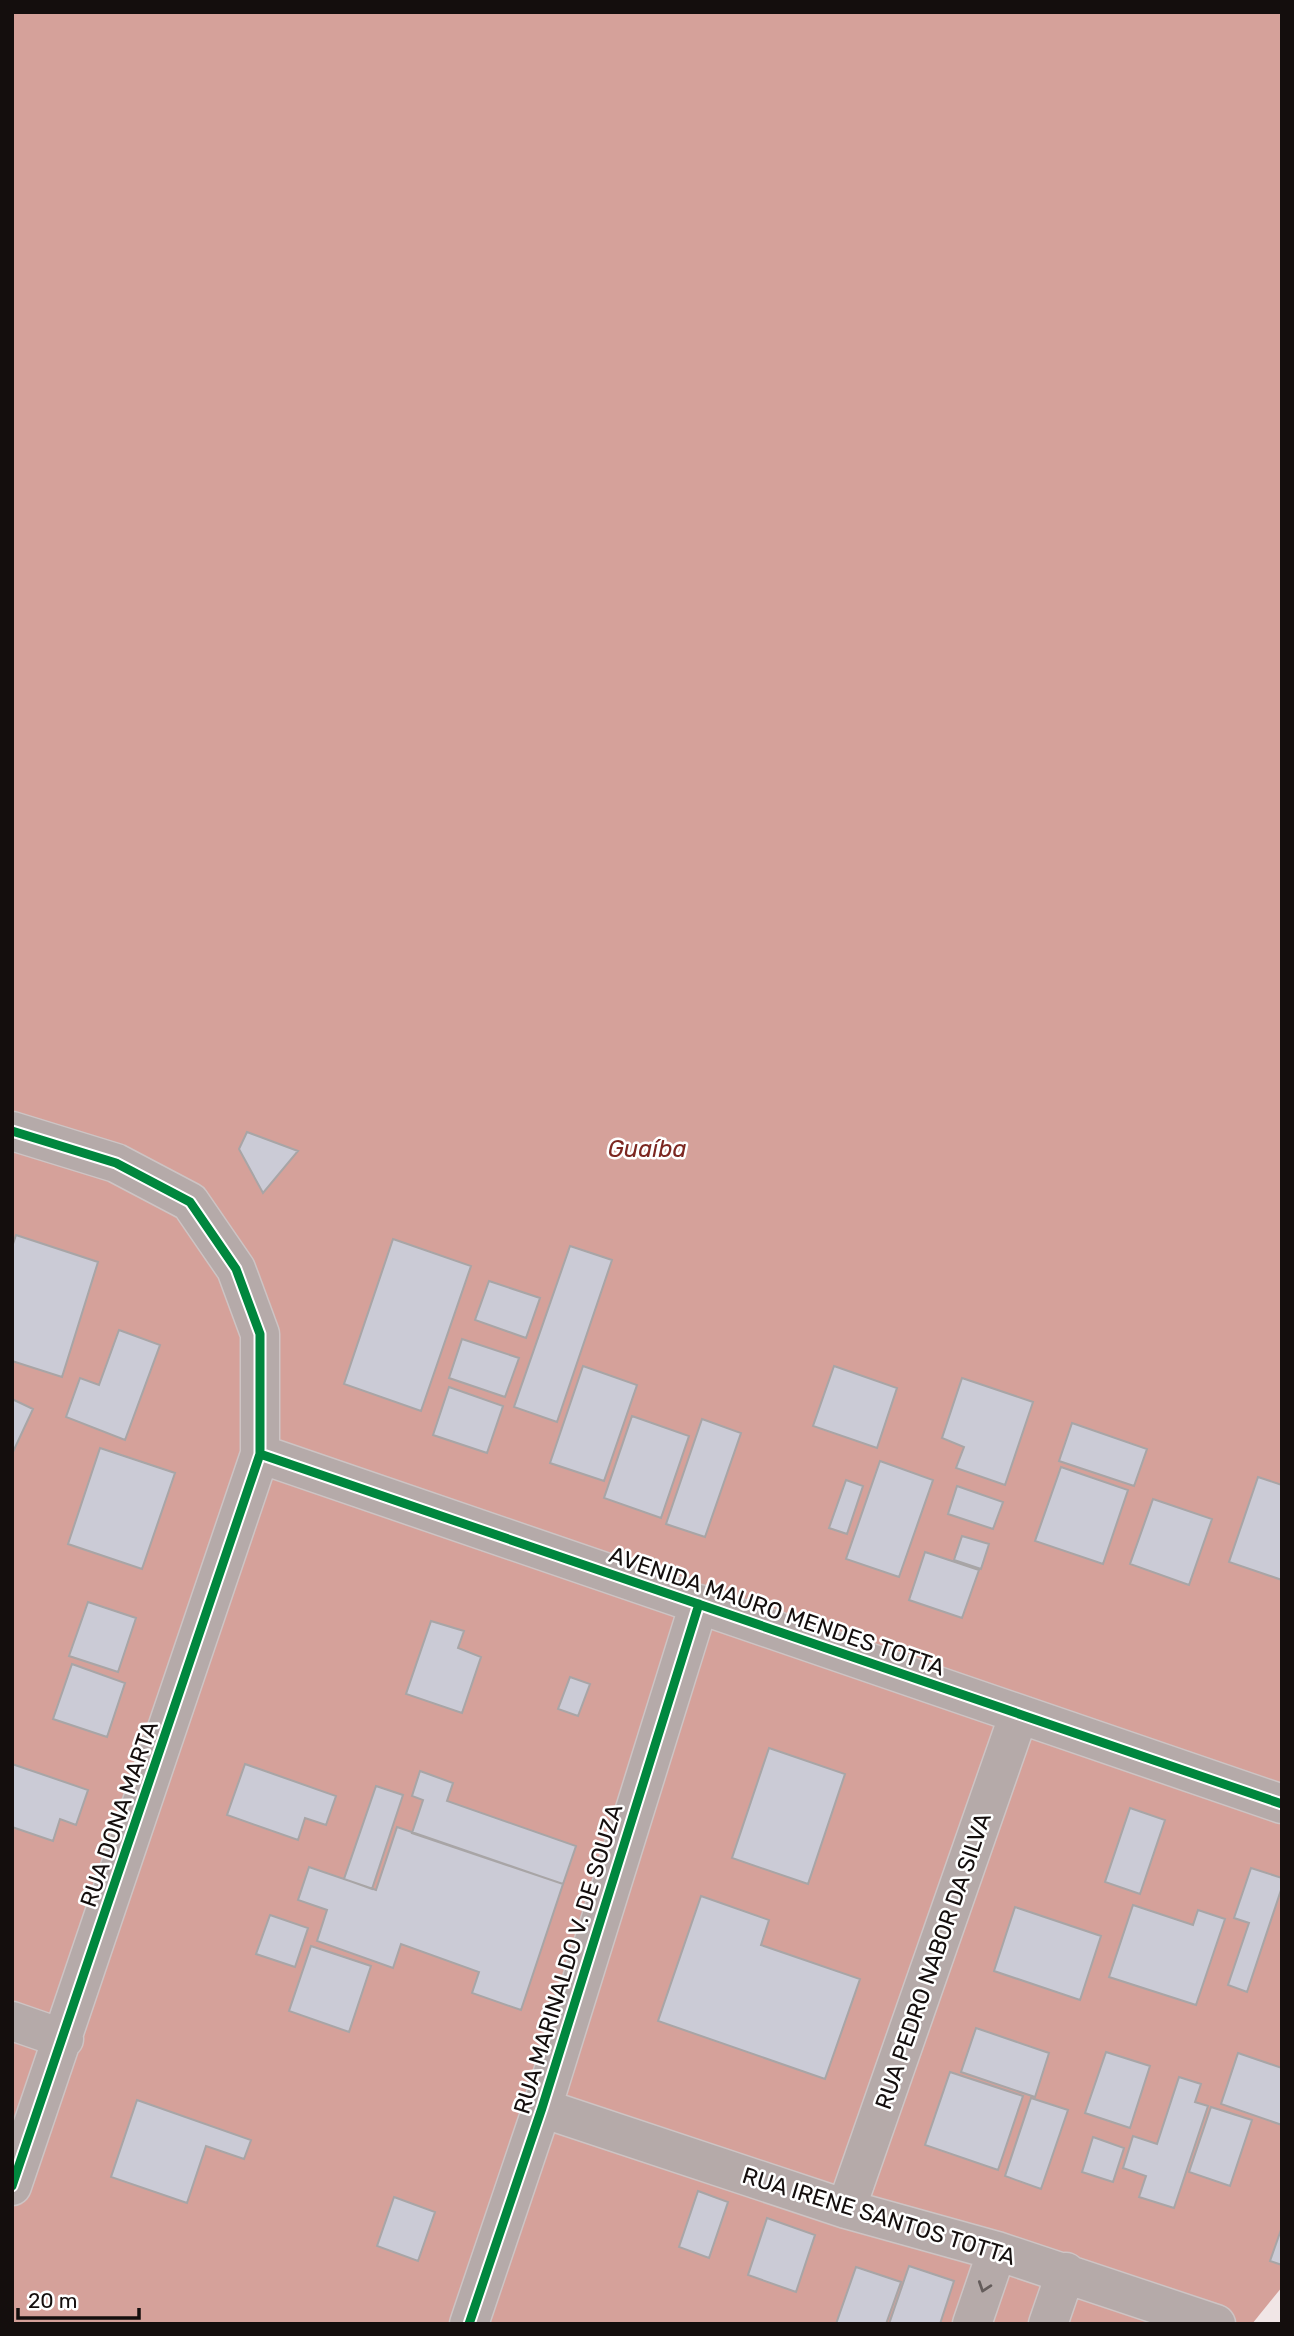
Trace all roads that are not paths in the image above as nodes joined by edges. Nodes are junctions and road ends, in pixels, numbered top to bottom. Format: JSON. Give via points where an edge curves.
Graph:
{"nodes":[{"id":1,"x":12,"y":1130,"type":"edge"},
{"id":2,"x":260,"y":1454,"type":"junction"},
{"id":3,"x":699,"y":1604,"type":"junction"},
{"id":4,"x":1019,"y":1714,"type":"junction"},
{"id":5,"x":1282,"y":1804,"type":"edge"},
{"id":6,"x":12,"y":2021,"type":"edge"},
{"id":7,"x":64,"y":2039,"type":"junction"},
{"id":8,"x":542,"y":2108,"type":"junction"},
{"id":9,"x":12,"y":2186,"type":"edge"},
{"id":10,"x":846,"y":2209,"type":"junction"},
{"id":11,"x":997,"y":2251,"type":"junction"},
{"id":12,"x":1066,"y":2272,"type":"junction"},
{"id":13,"x":468,"y":2324,"type":"edge"},
{"id":14,"x":972,"y":2324,"type":"edge"},
{"id":15,"x":1048,"y":2324,"type":"edge"},
{"id":16,"x":1216,"y":2324,"type":"edge"}],
"edges":[{"from":1,"to":2,"type":"street","name":"RUA DONA MARTA","via":[[116,1163],[190,1202],[236,1269],[260,1334]]},
{"from":2,"to":3,"type":"street","name":"AVENIDA MAURO MENDES TOTTA"},
{"from":2,"to":7,"type":"street","name":"RUA DONA MARTA"},
{"from":3,"to":4,"type":"street","name":"AVENIDA MAURO MENDES TOTTA"},
{"from":3,"to":8,"type":"street","name":"RUA MARINALDO V. DE SOUZA"},
{"from":4,"to":5,"type":"street","name":"AVENIDA MAURO MENDES TOTTA"},
{"from":4,"to":10,"type":"street","name":"RUA PEDRO NABOR DA SILVA"},
{"from":6,"to":7,"type":"street"},
{"from":7,"to":9,"type":"street","name":"RUA DONA MARTA"},
{"from":8,"to":10,"type":"street","name":"RUA IRENE SANTOS TOTTA"},
{"from":8,"to":13,"type":"street","name":"RUA MARINALDO V. DE SOUZA"},
{"from":10,"to":11,"type":"street","name":"RUA IRENE SANTOS TOTTA"},
{"from":11,"to":12,"type":"street","name":"RUA IRENE SANTOS TOTTA"},
{"from":11,"to":14,"type":"street","one_way":true},
{"from":12,"to":15,"type":"street"},
{"from":12,"to":16,"type":"street","name":"RUA IRENE SANTOS TOTTA"}]}
